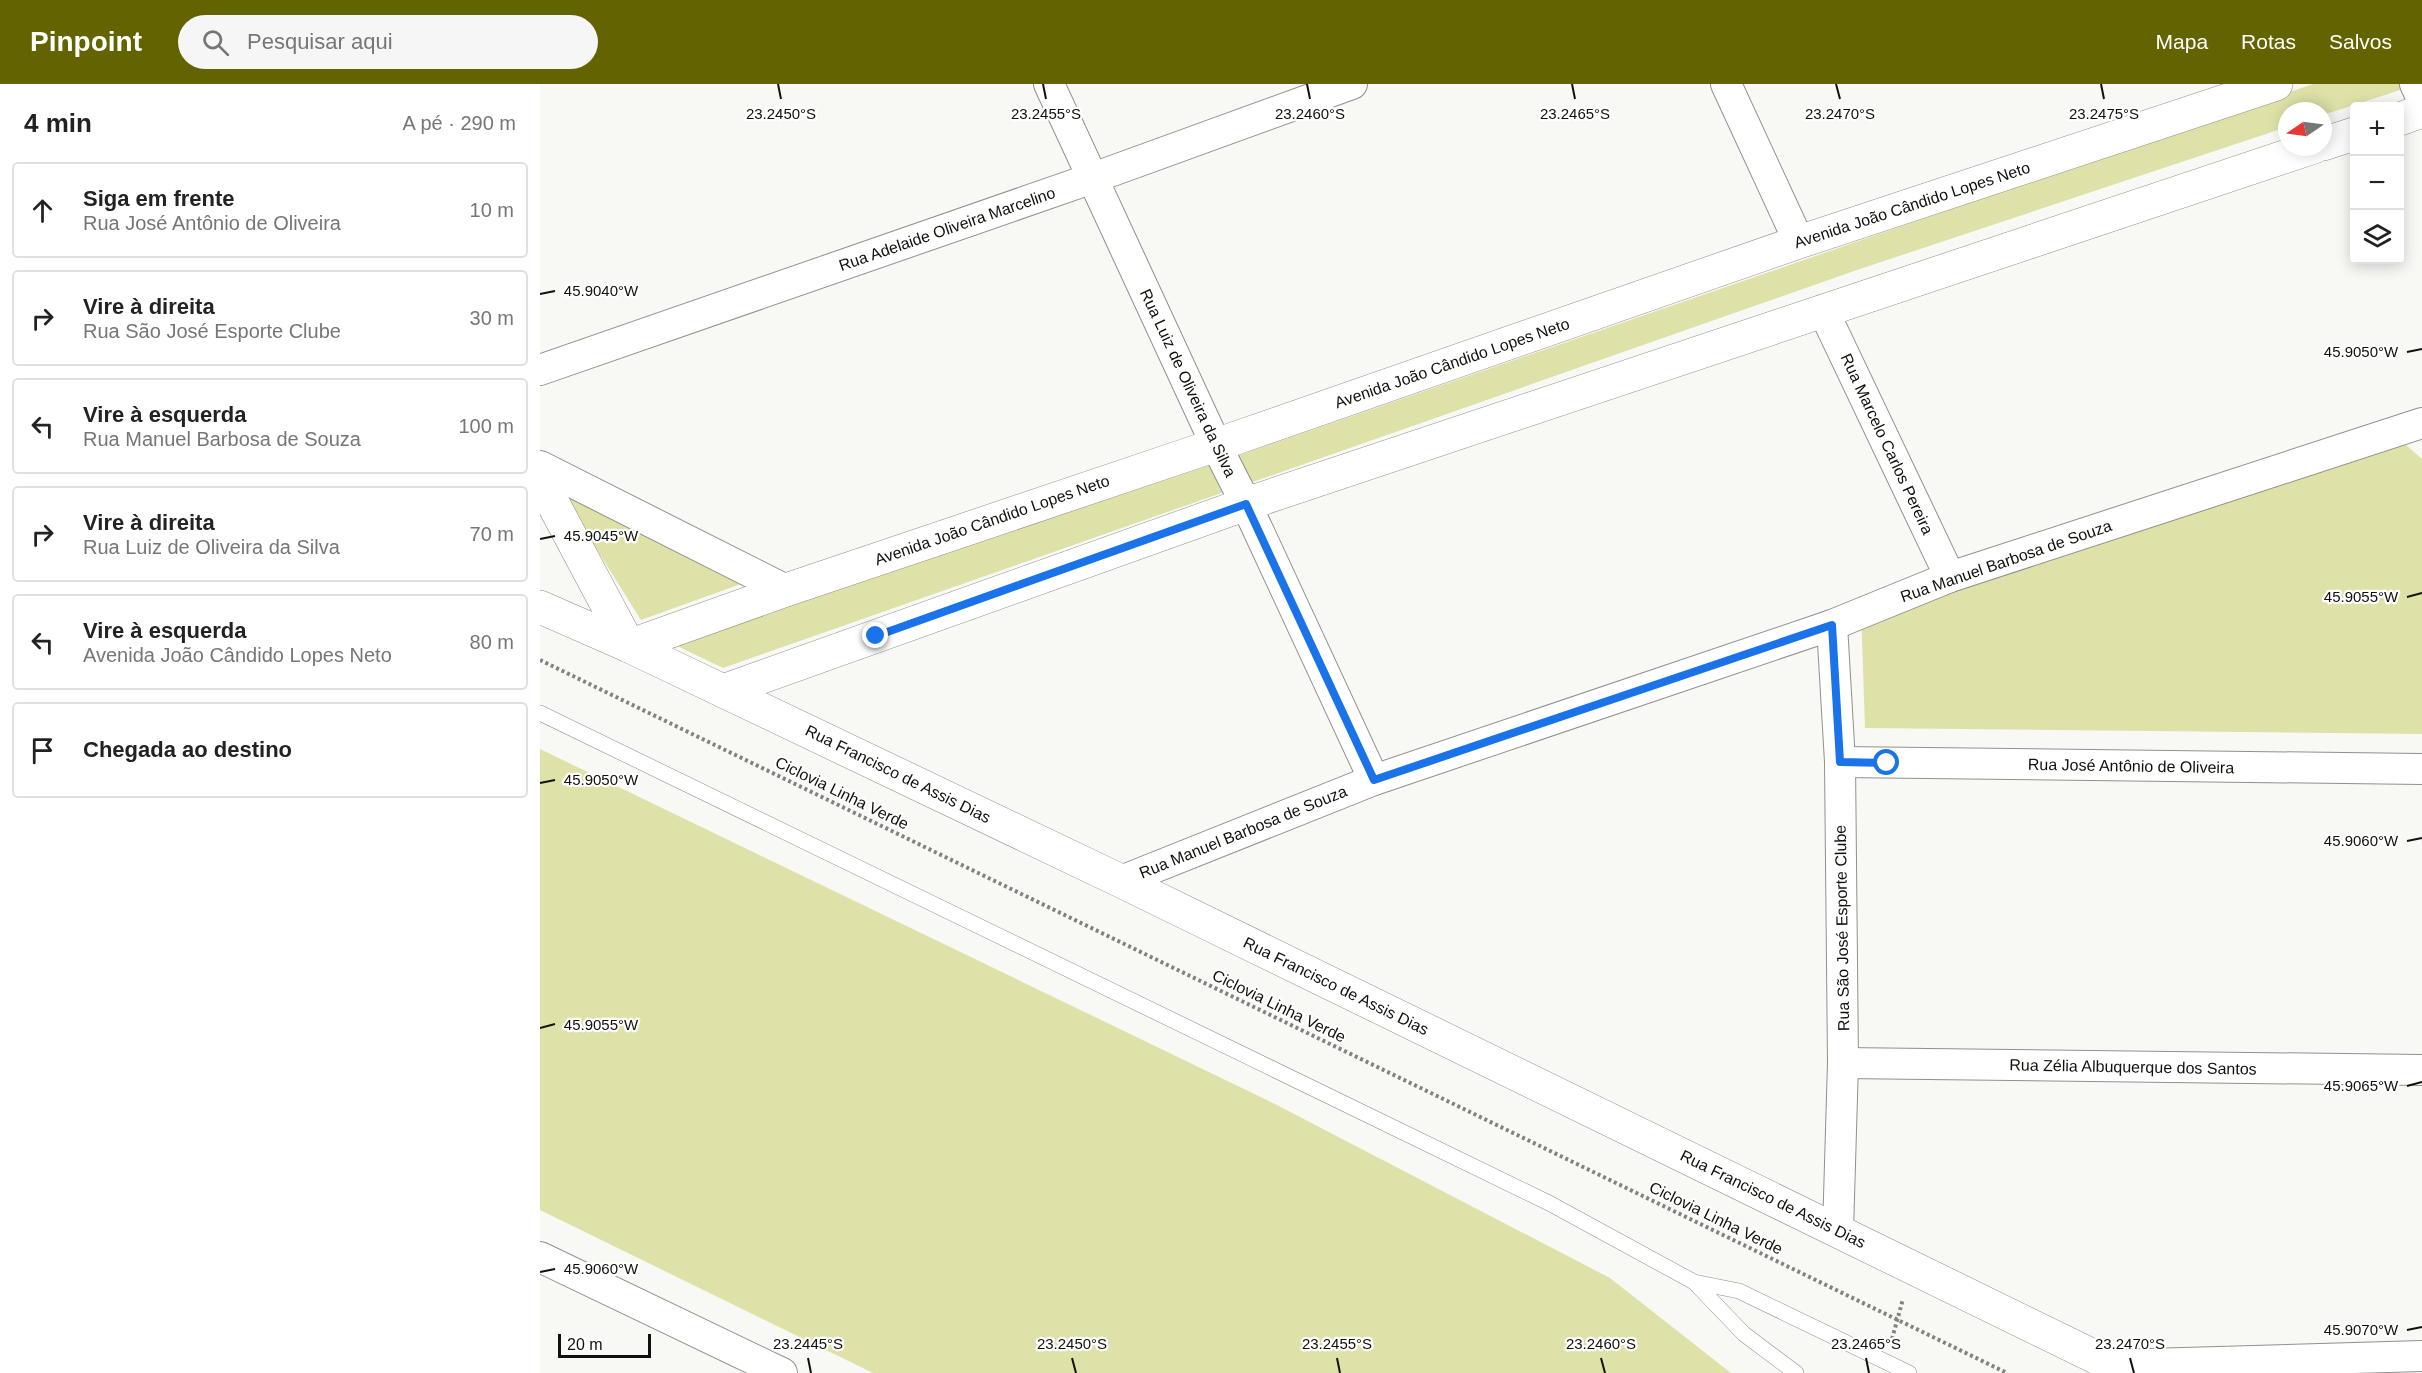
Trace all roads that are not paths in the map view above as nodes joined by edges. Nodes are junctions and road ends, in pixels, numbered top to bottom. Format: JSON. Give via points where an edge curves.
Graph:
{"nodes":[{"id":1,"x":1049,"y":84,"type":"edge"},
{"id":2,"x":1352,"y":84,"type":"edge"},
{"id":3,"x":1726,"y":84,"type":"edge"},
{"id":4,"x":2276,"y":84,"type":"edge"},
{"id":5,"x":2415,"y":84,"type":"edge"},
{"id":6,"x":2422,"y":99,"type":"edge"},
{"id":7,"x":2422,"y":111,"type":"edge"},
{"id":8,"x":2404,"y":118,"type":"edge"},
{"id":9,"x":2350,"y":136,"type":"edge"},
{"id":10,"x":2332,"y":141,"type":"edge"},
{"id":11,"x":2287,"y":156,"type":"edge"},
{"id":12,"x":1094,"y":178,"type":"junction"},
{"id":13,"x":1799,"y":242,"type":"junction"},
{"id":14,"x":1823,"y":310,"type":"junction"},
{"id":15,"x":540,"y":370,"type":"edge"},
{"id":16,"x":2422,"y":423,"type":"edge"},
{"id":17,"x":1216,"y":445,"type":"junction"},
{"id":18,"x":540,"y":466,"type":"edge"},
{"id":19,"x":540,"y":479,"type":"edge"},
{"id":20,"x":1246,"y":504,"type":"junction"},
{"id":21,"x":1950,"y":577,"type":"junction"},
{"id":22,"x":786,"y":590,"type":"junction"},
{"id":23,"x":540,"y":607,"type":"edge"},
{"id":24,"x":1832,"y":625,"type":"junction"},
{"id":25,"x":630,"y":646,"type":"junction"},
{"id":26,"x":723,"y":691,"type":"junction"},
{"id":27,"x":540,"y":713,"type":"edge"},
{"id":28,"x":1840,"y":762,"type":"junction"},
{"id":29,"x":2422,"y":769,"type":"edge"},
{"id":30,"x":1374,"y":780,"type":"junction"},
{"id":31,"x":1121,"y":881,"type":"junction"},
{"id":32,"x":1843,"y":1063,"type":"junction"},
{"id":33,"x":2422,"y":1070,"type":"edge"},
{"id":34,"x":1838,"y":1231,"type":"junction"},
{"id":35,"x":540,"y":1257,"type":"edge"},
{"id":36,"x":1694,"y":1282,"type":"junction"},
{"id":37,"x":2422,"y":1356,"type":"edge"},
{"id":38,"x":2120,"y":1369,"type":"edge"},
{"id":39,"x":782,"y":1373,"type":"edge"},
{"id":40,"x":1796,"y":1373,"type":"edge"},
{"id":41,"x":1909,"y":1373,"type":"edge"}],
"edges":[{"from":1,"to":12,"type":"street","name":"Rua Luiz de Oliveira da Silva"},
{"from":2,"to":12,"type":"street","name":"Rua Adelaide Oliveira Marcelino"},
{"from":3,"to":13,"type":"street"},
{"from":4,"to":13,"type":"street","name":"Avenida João Cândido Lopes Neto"},
{"from":5,"to":6,"type":"street"},
{"from":7,"to":8,"type":"street"},
{"from":9,"to":10,"type":"street"},
{"from":11,"to":14,"type":"street"},
{"from":12,"to":15,"type":"street","name":"Rua Adelaide Oliveira Marcelino"},
{"from":12,"to":17,"type":"street","name":"Rua Luiz de Oliveira da Silva"},
{"from":13,"to":17,"type":"street","name":"Avenida João Cândido Lopes Neto"},
{"from":14,"to":20,"type":"street"},
{"from":14,"to":21,"type":"street","name":"Rua Marcelo Carlos Pereira"},
{"from":16,"to":21,"type":"street","name":"Rua Manuel Barbosa de Souza"},
{"from":17,"to":20,"type":"street","name":"Rua Luiz de Oliveira da Silva"},
{"from":17,"to":22,"type":"street","name":"Avenida João Cândido Lopes Neto"},
{"from":18,"to":22,"type":"street"},
{"from":19,"to":25,"type":"street"},
{"from":20,"to":26,"type":"street"},
{"from":20,"to":30,"type":"street","name":"Rua Luiz de Oliveira da Silva"},
{"from":21,"to":24,"type":"street","name":"Rua Manuel Barbosa de Souza"},
{"from":22,"to":25,"type":"street","name":"Avenida João Cândido Lopes Neto"},
{"from":23,"to":25,"type":"street","name":"Rua Francisco de Assis Dias"},
{"from":24,"to":28,"type":"street","name":"Rua São José Esporte Clube"},
{"from":24,"to":30,"type":"street","name":"Rua Manuel Barbosa de Souza"},
{"from":25,"to":26,"type":"street","name":"Rua Francisco de Assis Dias"},
{"from":26,"to":31,"type":"street","name":"Rua Francisco de Assis Dias"},
{"from":27,"to":36,"type":"lane","via":[[1550,1203]]},
{"from":28,"to":29,"type":"street","name":"Rua José Antônio de Oliveira"},
{"from":28,"to":32,"type":"street","name":"Rua São José Esporte Clube"},
{"from":30,"to":31,"type":"street","name":"Rua Manuel Barbosa de Souza"},
{"from":31,"to":34,"type":"street","name":"Rua Francisco de Assis Dias"},
{"from":32,"to":33,"type":"street","name":"Rua Zélia Albuquerque dos Santos"},
{"from":32,"to":34,"type":"street","name":"Rua São José Esporte Clube"},
{"from":34,"to":38,"type":"street","name":"Rua Francisco de Assis Dias"},
{"from":35,"to":39,"type":"street"},
{"from":36,"to":40,"type":"lane","via":[[1744,1334]]},
{"from":36,"to":41,"type":"lane","via":[[1739,1291]]},
{"from":37,"to":38,"type":"street"}]}
